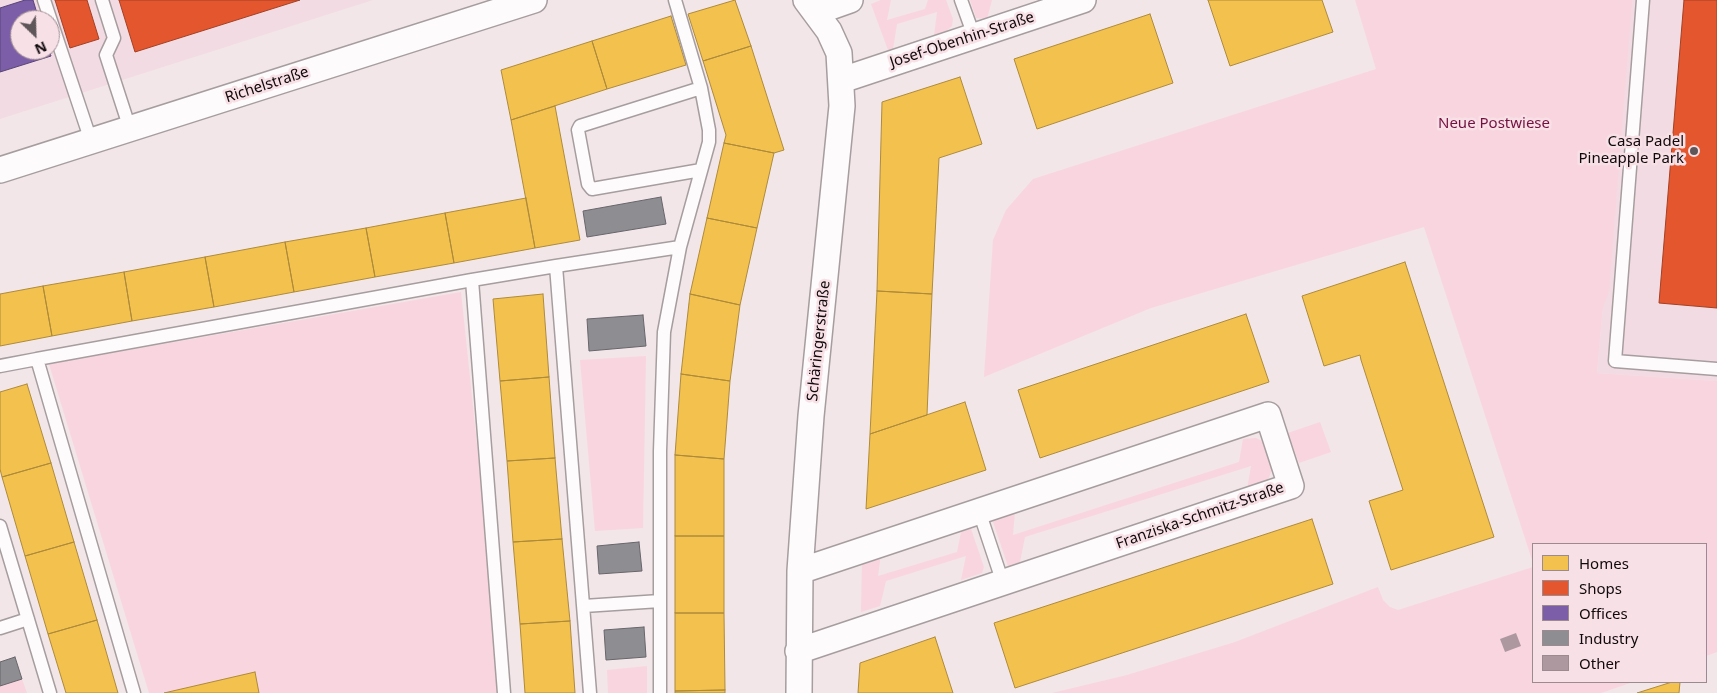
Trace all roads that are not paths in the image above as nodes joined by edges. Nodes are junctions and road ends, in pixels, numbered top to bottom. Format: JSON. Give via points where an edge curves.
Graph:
{"nodes":[{"id":1,"x":44,"y":0,"type":"edge"},
{"id":2,"x":102,"y":0,"type":"edge"},
{"id":3,"x":534,"y":0,"type":"edge"},
{"id":4,"x":675,"y":0,"type":"edge"},
{"id":5,"x":850,"y":0,"type":"edge"},
{"id":6,"x":961,"y":0,"type":"edge"},
{"id":7,"x":1083,"y":0,"type":"edge"},
{"id":8,"x":1643,"y":0,"type":"edge"},
{"id":9,"x":811,"y":6,"type":"edge"},
{"id":10,"x":974,"y":36,"type":"junction"},
{"id":11,"x":842,"y":80,"type":"junction"},
{"id":12,"x":701,"y":88,"type":"junction"},
{"id":13,"x":130,"y":129,"type":"junction"},
{"id":14,"x":91,"y":141,"type":"junction"},
{"id":15,"x":0,"y":170,"type":"edge"},
{"id":16,"x":701,"y":170,"type":"junction"},
{"id":17,"x":680,"y":246,"type":"junction"},
{"id":18,"x":556,"y":266,"type":"junction"},
{"id":19,"x":472,"y":280,"type":"junction"},
{"id":20,"x":38,"y":360,"type":"junction"},
{"id":21,"x":0,"y":366,"type":"edge"},
{"id":22,"x":1717,"y":369,"type":"edge"},
{"id":23,"x":979,"y":512,"type":"junction"},
{"id":24,"x":0,"y":526,"type":"edge"},
{"id":25,"x":800,"y":571,"type":"junction"},
{"id":26,"x":1003,"y":582,"type":"junction"},
{"id":27,"x":660,"y":602,"type":"junction"},
{"id":28,"x":584,"y":606,"type":"junction"},
{"id":29,"x":28,"y":619,"type":"junction"},
{"id":30,"x":0,"y":628,"type":"edge"},
{"id":31,"x":798,"y":651,"type":"junction"},
{"id":32,"x":50,"y":693,"type":"edge"},
{"id":33,"x":134,"y":693,"type":"edge"},
{"id":34,"x":504,"y":693,"type":"edge"},
{"id":35,"x":590,"y":693,"type":"edge"},
{"id":36,"x":660,"y":693,"type":"edge"},
{"id":37,"x":799,"y":693,"type":"edge"}],
"edges":[{"from":1,"to":14,"type":"lane"},
{"from":2,"to":13,"type":"lane","via":[[114,38],[106,55]]},
{"from":3,"to":13,"type":"street","name":"Richelstraße"},
{"from":4,"to":12,"type":"lane"},
{"from":5,"to":9,"type":"street"},
{"from":6,"to":10,"type":"lane"},
{"from":7,"to":10,"type":"street","name":"Josef-Obenhin-Straße"},
{"from":8,"to":22,"type":"lane","via":[[1616,361]]},
{"from":9,"to":11,"type":"street","name":"Schäringerstraße","via":[[829,31],[839,53]]},
{"from":10,"to":11,"type":"street","name":"Josef-Obenhin-Straße"},
{"from":11,"to":25,"type":"street","name":"Schäringerstraße"},
{"from":12,"to":16,"type":"lane","via":[[709,142]]},
{"from":12,"to":16,"type":"lane","via":[[580,126],[578,130],[588,184],[592,189]]},
{"from":13,"to":14,"type":"street","name":"Richelstraße"},
{"from":14,"to":15,"type":"street","name":"Richelstraße"},
{"from":16,"to":17,"type":"lane"},
{"from":17,"to":18,"type":"lane"},
{"from":17,"to":27,"type":"lane","via":[[664,332]]},
{"from":18,"to":19,"type":"lane"},
{"from":18,"to":28,"type":"lane"},
{"from":19,"to":20,"type":"lane"},
{"from":19,"to":34,"type":"lane"},
{"from":20,"to":21,"type":"lane"},
{"from":20,"to":33,"type":"lane"},
{"from":23,"to":25,"type":"street","name":"Franziska-Schmitz-Straße"},
{"from":23,"to":26,"type":"lane"},
{"from":23,"to":26,"type":"street","name":"Franziska-Schmitz-Straße","via":[[1268,415],[1291,486]]},
{"from":24,"to":29,"type":"lane"},
{"from":25,"to":31,"type":"street","name":"Schäringerstraße"},
{"from":26,"to":31,"type":"street","name":"Franziska-Schmitz-Straße"},
{"from":27,"to":28,"type":"lane"},
{"from":27,"to":36,"type":"lane"},
{"from":28,"to":35,"type":"lane"},
{"from":29,"to":30,"type":"lane"},
{"from":29,"to":32,"type":"lane"},
{"from":31,"to":37,"type":"street","name":"Schäringerstraße"}]}
